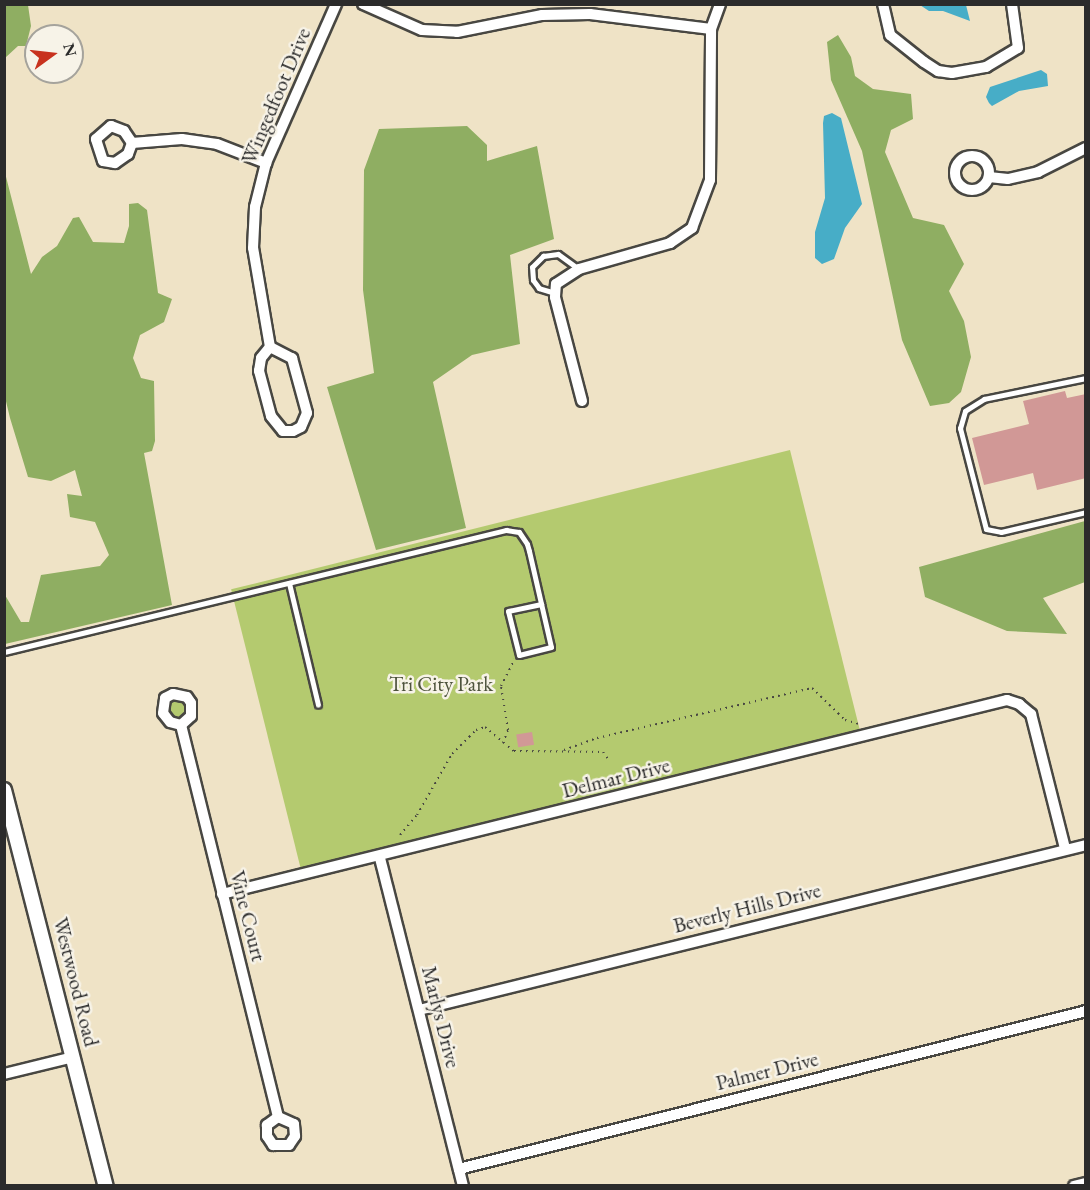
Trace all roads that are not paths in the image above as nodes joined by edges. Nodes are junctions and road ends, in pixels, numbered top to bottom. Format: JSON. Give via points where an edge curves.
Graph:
{"nodes":[{"id":1,"x":336,"y":4,"type":"edge"},
{"id":2,"x":363,"y":4,"type":"edge"},
{"id":3,"x":720,"y":4,"type":"edge"},
{"id":4,"x":883,"y":4,"type":"edge"},
{"id":5,"x":1012,"y":4,"type":"edge"},
{"id":6,"x":711,"y":29,"type":"junction"},
{"id":7,"x":132,"y":143,"type":"dead end"},
{"id":8,"x":1086,"y":148,"type":"edge"},
{"id":9,"x":266,"y":163,"type":"junction"},
{"id":10,"x":989,"y":177,"type":"dead end"},
{"id":11,"x":579,"y":269,"type":"junction"},
{"id":12,"x":555,"y":293,"type":"junction"},
{"id":13,"x":270,"y":347,"type":"junction"},
{"id":14,"x":1086,"y":378,"type":"edge"},
{"id":15,"x":582,"y":401,"type":"dead end"},
{"id":16,"x":1086,"y":512,"type":"edge"},
{"id":17,"x":289,"y":583,"type":"junction"},
{"id":18,"x":541,"y":604,"type":"junction"},
{"id":19,"x":4,"y":652,"type":"edge"},
{"id":20,"x":318,"y":705,"type":"dead end"},
{"id":21,"x":181,"y":725,"type":"dead end"},
{"id":22,"x":4,"y":790,"type":"edge"},
{"id":23,"x":8,"y":818,"type":"edge"},
{"id":24,"x":1086,"y":845,"type":"edge"},
{"id":25,"x":1065,"y":848,"type":"junction"},
{"id":26,"x":380,"y":858,"type":"junction"},
{"id":27,"x":222,"y":894,"type":"junction"},
{"id":28,"x":419,"y":1010,"type":"junction"},
{"id":29,"x":1086,"y":1011,"type":"edge"},
{"id":30,"x":73,"y":1057,"type":"junction"},
{"id":31,"x":4,"y":1074,"type":"edge"},
{"id":32,"x":278,"y":1117,"type":"dead end"},
{"id":33,"x":459,"y":1169,"type":"junction"},
{"id":34,"x":1086,"y":1183,"type":"edge"},
{"id":35,"x":106,"y":1185,"type":"edge"},
{"id":36,"x":463,"y":1185,"type":"edge"},
{"id":37,"x":1074,"y":1185,"type":"edge"}],
"edges":[{"from":1,"to":9,"type":"street","name":"Wingedfoot Drive"},
{"from":2,"to":6,"type":"street","via":[[422,30],[458,32],[542,15],[590,14]]},
{"from":3,"to":6,"type":"street"},
{"from":4,"to":5,"type":"street","via":[[890,35],[931,66],[952,73],[986,67],[1018,48]]},
{"from":6,"to":11,"type":"street","via":[[710,180],[692,228],[670,243]]},
{"from":7,"to":9,"type":"street","via":[[217,144]]},
{"from":8,"to":10,"type":"street","via":[[1038,172],[1008,179]]},
{"from":9,"to":13,"type":"street","name":"Wingedfoot Drive","via":[[255,207],[253,248]]},
{"from":11,"to":12,"type":"street","via":[[556,284]]},
{"from":11,"to":12,"type":"lane","via":[[558,254],[543,256],[532,267],[532,280],[539,288]]},
{"from":12,"to":15,"type":"street"},
{"from":13,"to":13,"type":"street","via":[[261,357],[259,371],[268,405],[276,426],[293,431],[306,421],[307,413],[292,358]]},
{"from":14,"to":16,"type":"lane","via":[[984,399],[965,411],[960,428],[986,529],[1001,532]]},
{"from":17,"to":18,"type":"lane","via":[[514,530],[527,544]]},
{"from":17,"to":19,"type":"lane"},
{"from":17,"to":20,"type":"lane"},
{"from":18,"to":18,"type":"lane","via":[[551,647],[519,655],[508,611]]},
{"from":21,"to":27,"type":"street","name":"Vine Court"},
{"from":22,"to":23,"type":"street","name":"Westwood Road"},
{"from":23,"to":30,"type":"street","name":"Westwood Road"},
{"from":24,"to":25,"type":"street","name":"Beverly Hills Drive"},
{"from":25,"to":26,"type":"street","name":"Delmar Drive","via":[[1031,714],[1019,704],[998,701]]},
{"from":25,"to":28,"type":"street","name":"Beverly Hills Drive"},
{"from":26,"to":27,"type":"street","name":"Delmar Drive"},
{"from":26,"to":28,"type":"street","name":"Marlys Drive"},
{"from":27,"to":32,"type":"street","name":"Vine Court"},
{"from":28,"to":33,"type":"street","name":"Marlys Drive"},
{"from":29,"to":33,"type":"street","name":"Palmer Drive"},
{"from":30,"to":31,"type":"street"},
{"from":30,"to":35,"type":"street","name":"Westwood Road"},
{"from":33,"to":36,"type":"street","name":"Marlys Drive"},
{"from":34,"to":37,"type":"street"}]}
